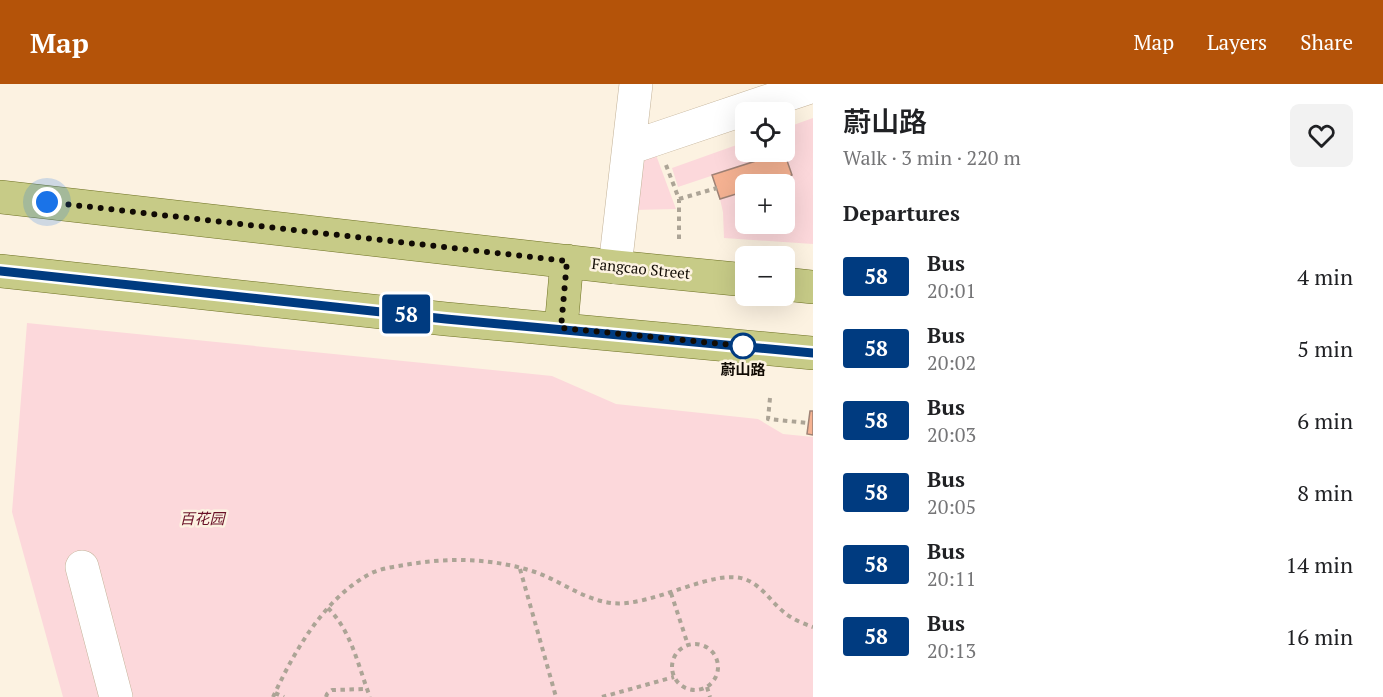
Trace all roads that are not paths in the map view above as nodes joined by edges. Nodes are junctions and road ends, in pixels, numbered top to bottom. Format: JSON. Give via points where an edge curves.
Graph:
{"nodes":[{"id":1,"x":636,"y":84,"type":"edge"},
{"id":2,"x":813,"y":86,"type":"edge"},
{"id":3,"x":780,"y":91,"type":"edge"},
{"id":4,"x":643,"y":144,"type":"junction"},
{"id":5,"x":0,"y":197,"type":"edge"},
{"id":6,"x":567,"y":261,"type":"junction"},
{"id":7,"x":615,"y":267,"type":"junction"},
{"id":8,"x":0,"y":271,"type":"edge"},
{"id":9,"x":735,"y":279,"type":"edge"},
{"id":10,"x":795,"y":285,"type":"edge"},
{"id":11,"x":813,"y":287,"type":"edge"},
{"id":12,"x":561,"y":328,"type":"junction"},
{"id":13,"x":813,"y":353,"type":"edge"},
{"id":14,"x":82,"y":567,"type":"dead end"},
{"id":15,"x":117,"y":697,"type":"edge"}],
"edges":[{"from":1,"to":4,"type":"lane"},
{"from":2,"to":3,"type":"lane"},
{"from":3,"to":4,"type":"lane"},
{"from":4,"to":7,"type":"lane"},
{"from":5,"to":6,"type":"main road","name":"Fangcao Street"},
{"from":6,"to":7,"type":"main road","name":"Fangcao Street"},
{"from":6,"to":12,"type":"main road"},
{"from":7,"to":9,"type":"main road","name":"Fangcao Street"},
{"from":8,"to":12,"type":"main road"},
{"from":10,"to":11,"type":"main road"},
{"from":12,"to":13,"type":"main road"},
{"from":14,"to":15,"type":"lane"}]}
